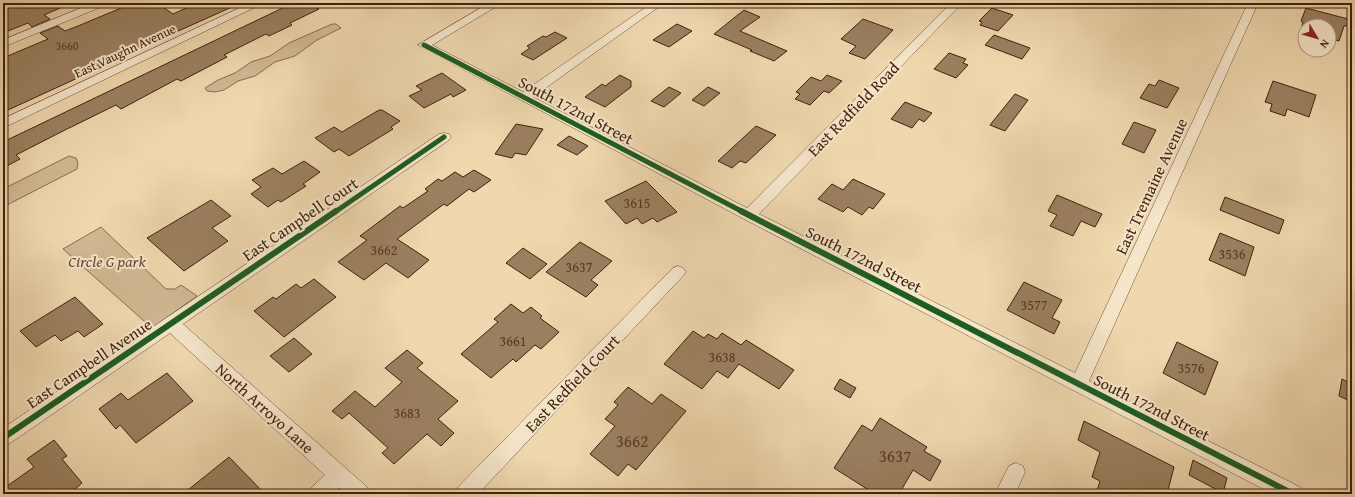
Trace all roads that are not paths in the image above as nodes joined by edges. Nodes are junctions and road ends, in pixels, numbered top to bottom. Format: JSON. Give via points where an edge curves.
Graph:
{"nodes":[{"id":1,"x":102,"y":3,"type":"edge"},
{"id":2,"x":258,"y":3,"type":"edge"},
{"id":3,"x":497,"y":3,"type":"edge"},
{"id":4,"x":659,"y":3,"type":"edge"},
{"id":5,"x":957,"y":3,"type":"edge"},
{"id":6,"x":1253,"y":3,"type":"edge"},
{"id":7,"x":1348,"y":3,"type":"edge"},
{"id":8,"x":1352,"y":4,"type":"edge"},
{"id":9,"x":3,"y":44,"type":"edge"},
{"id":10,"x":524,"y":97,"type":"junction"},
{"id":11,"x":3,"y":124,"type":"edge"},
{"id":12,"x":444,"y":137,"type":"dead end"},
{"id":13,"x":749,"y":215,"type":"junction"},
{"id":14,"x":678,"y":272,"type":"dead end"},
{"id":15,"x":170,"y":323,"type":"junction"},
{"id":16,"x":1079,"y":383,"type":"junction"},
{"id":17,"x":3,"y":438,"type":"edge"},
{"id":18,"x":1016,"y":472,"type":"dead end"},
{"id":19,"x":339,"y":475,"type":"junction"},
{"id":20,"x":319,"y":494,"type":"edge"},
{"id":21,"x":360,"y":494,"type":"edge"},
{"id":22,"x":465,"y":494,"type":"edge"},
{"id":23,"x":1005,"y":494,"type":"edge"},
{"id":24,"x":1293,"y":494,"type":"edge"}],
"edges":[{"from":1,"to":9,"type":"street"},
{"from":2,"to":11,"type":"street","name":"East Vaughn Avenue"},
{"from":3,"to":10,"type":"street","name":"South 172nd Street","via":[[424,45]]},
{"from":4,"to":10,"type":"street"},
{"from":5,"to":13,"type":"street","name":"East Redfield Road"},
{"from":6,"to":16,"type":"street","name":"East Tremaine Avenue"},
{"from":7,"to":8,"type":"street"},
{"from":10,"to":13,"type":"street","name":"South 172nd Street"},
{"from":12,"to":15,"type":"street","name":"East Campbell Court"},
{"from":13,"to":16,"type":"street","name":"South 172nd Street"},
{"from":14,"to":22,"type":"street","name":"East Redfield Court"},
{"from":15,"to":17,"type":"street","name":"East Campbell Avenue"},
{"from":15,"to":19,"type":"street","name":"North Arroyo Lane"},
{"from":16,"to":24,"type":"street","name":"South 172nd Street"},
{"from":18,"to":23,"type":"street"},
{"from":19,"to":20,"type":"street"},
{"from":19,"to":21,"type":"street","name":"North Arroyo Lane"}]}
